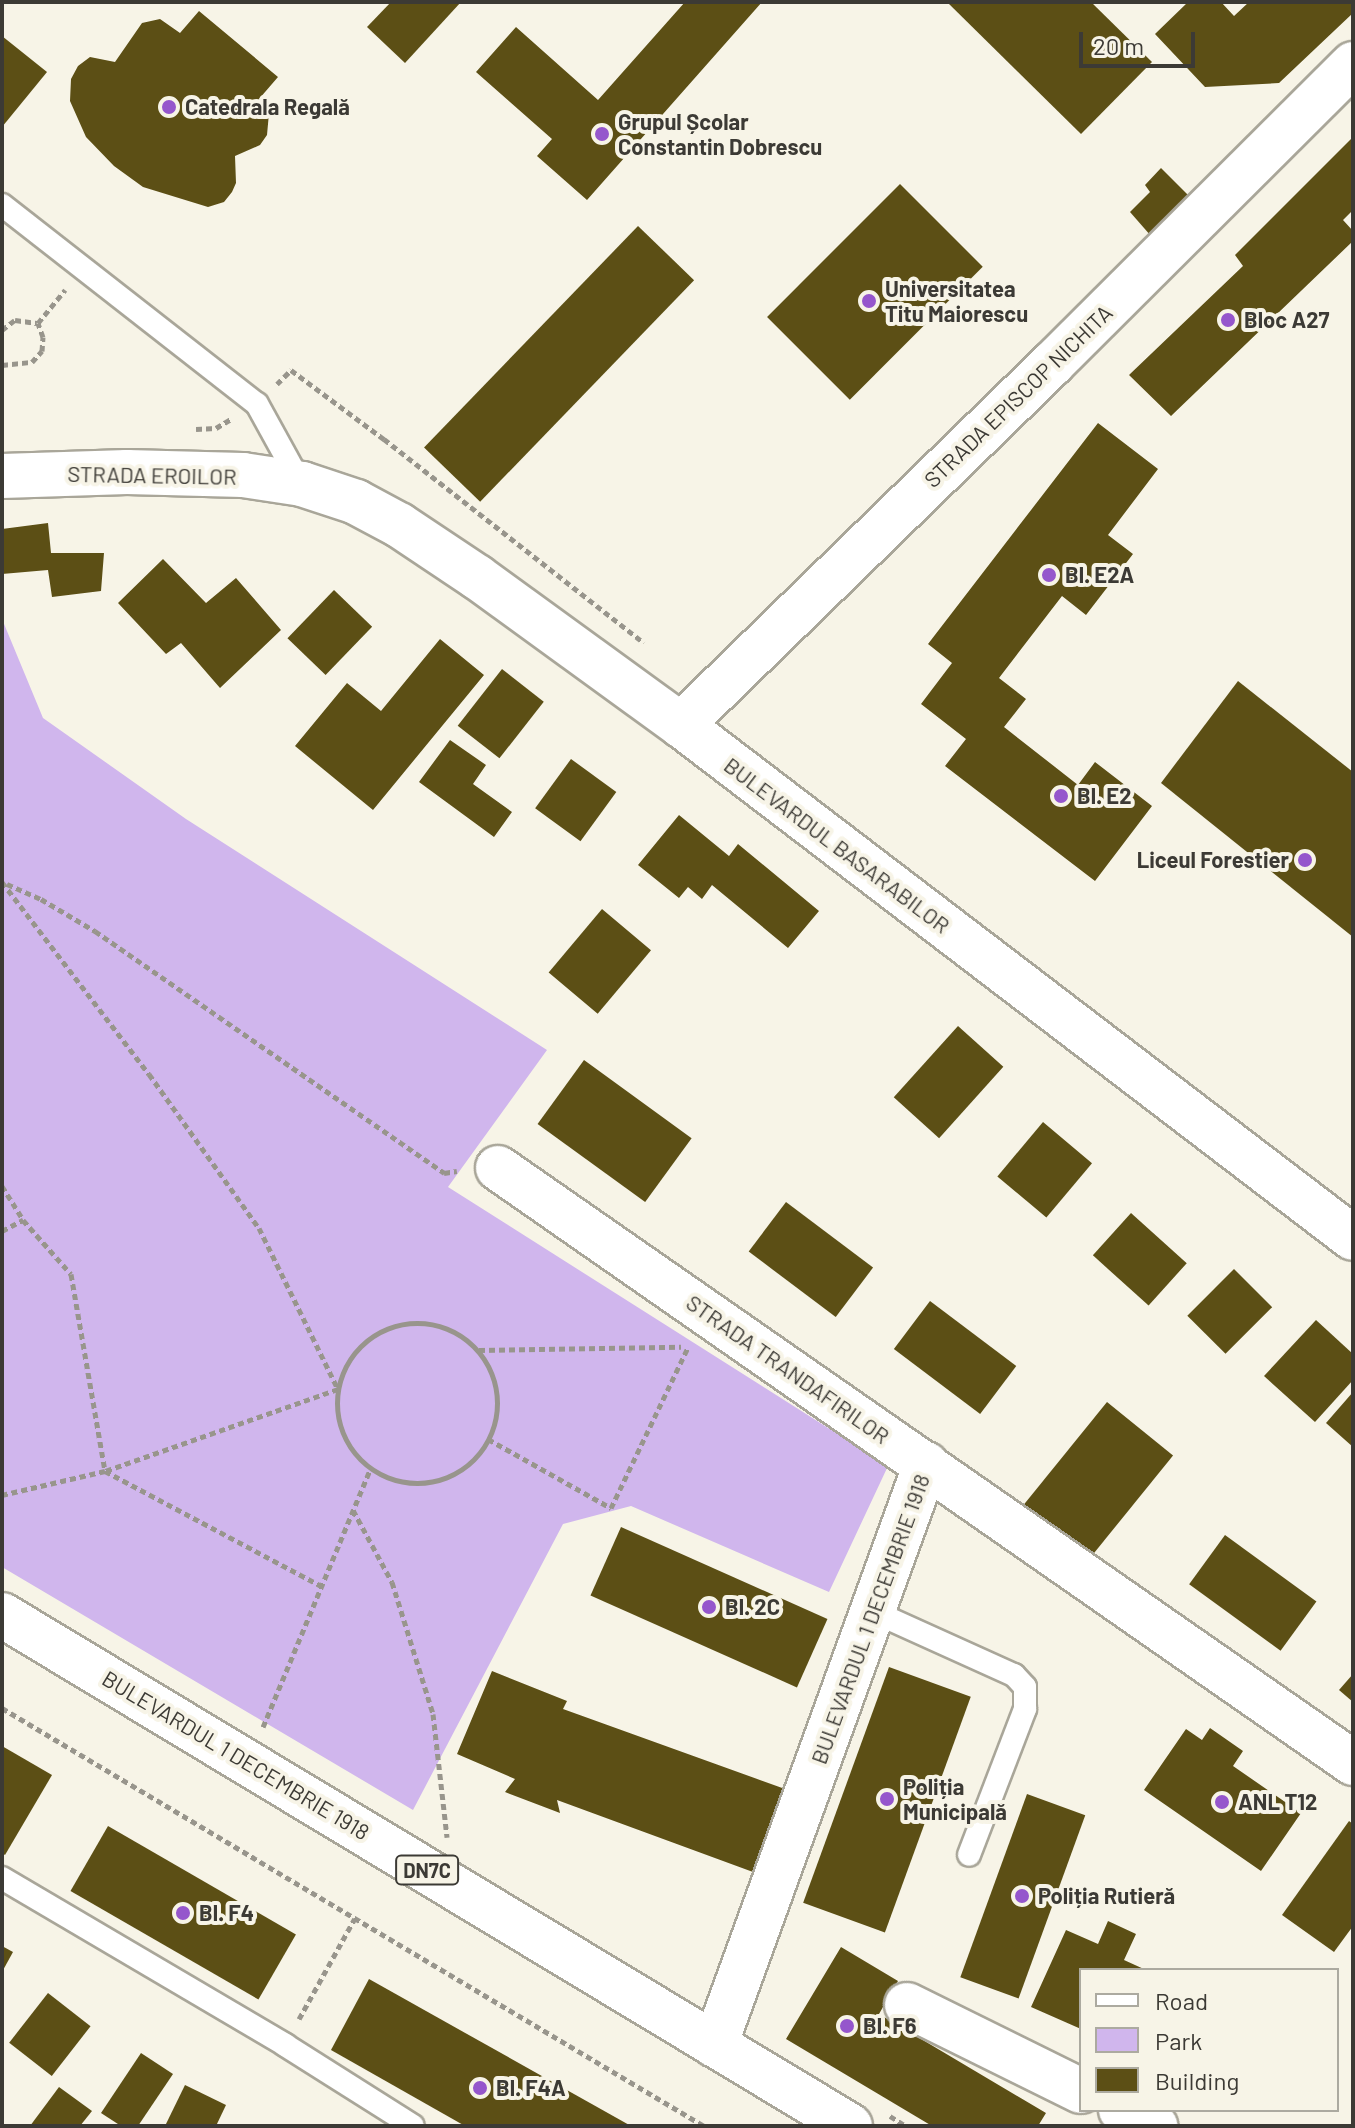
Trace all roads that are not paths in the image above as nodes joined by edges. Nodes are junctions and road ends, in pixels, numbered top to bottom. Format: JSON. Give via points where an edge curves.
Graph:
{"nodes":[{"id":1,"x":1353,"y":64,"type":"edge"},
{"id":2,"x":2,"y":205,"type":"edge"},
{"id":3,"x":2,"y":476,"type":"edge"},
{"id":4,"x":302,"y":484,"type":"junction"},
{"id":5,"x":681,"y":725,"type":"junction"},
{"id":6,"x":498,"y":1168,"type":"road end"},
{"id":7,"x":1353,"y":1238,"type":"edge"},
{"id":8,"x":926,"y":1464,"type":"junction"},
{"id":9,"x":872,"y":1611,"type":"junction"},
{"id":10,"x":2,"y":1615,"type":"edge"},
{"id":11,"x":1353,"y":1763,"type":"edge"},
{"id":12,"x":969,"y":1855,"type":"dead end"},
{"id":13,"x":2,"y":1878,"type":"edge"},
{"id":14,"x":907,"y":2005,"type":"dead end"},
{"id":15,"x":715,"y":2045,"type":"junction"},
{"id":16,"x":1079,"y":2090,"type":"edge"},
{"id":17,"x":1125,"y":2112,"type":"edge"},
{"id":18,"x":413,"y":2126,"type":"edge"},
{"id":19,"x":850,"y":2126,"type":"edge"},
{"id":20,"x":1155,"y":2126,"type":"edge"}],
"edges":[{"from":1,"to":5,"type":"street","name":"STRADA EPISCOP NICHITA"},
{"from":2,"to":4,"type":"lane","via":[[257,404]]},
{"from":3,"to":4,"type":"street","name":"STRADA EROILOR","via":[[196,473]]},
{"from":4,"to":5,"type":"street","name":"BULEVARDUL BASARABILOR","via":[[356,502],[399,525]]},
{"from":5,"to":7,"type":"street","name":"BULEVARDUL BASARABILOR"},
{"from":6,"to":8,"type":"street","name":"STRADA TRANDAFIRILOR","via":[[696,1329]]},
{"from":8,"to":9,"type":"street","name":"BULEVARDUL 1 DECEMBRIE 1918"},
{"from":8,"to":11,"type":"street","name":"STRADA TRANDAFIRILOR"},
{"from":9,"to":12,"type":"lane","via":[[1014,1675],[1025,1687],[1025,1709]]},
{"from":9,"to":15,"type":"street","name":"BULEVARDUL 1 DECEMBRIE 1918"},
{"from":10,"to":15,"type":"street","name":"BULEVARDUL 1 DECEMBRIE 1918","number":"DN7C"},
{"from":13,"to":18,"type":"lane"},
{"from":14,"to":16,"type":"street"},
{"from":15,"to":19,"type":"street","name":"BULEVARDUL 1 DECEMBRIE 1918","number":"DN7C"},
{"from":17,"to":20,"type":"street"}]}
